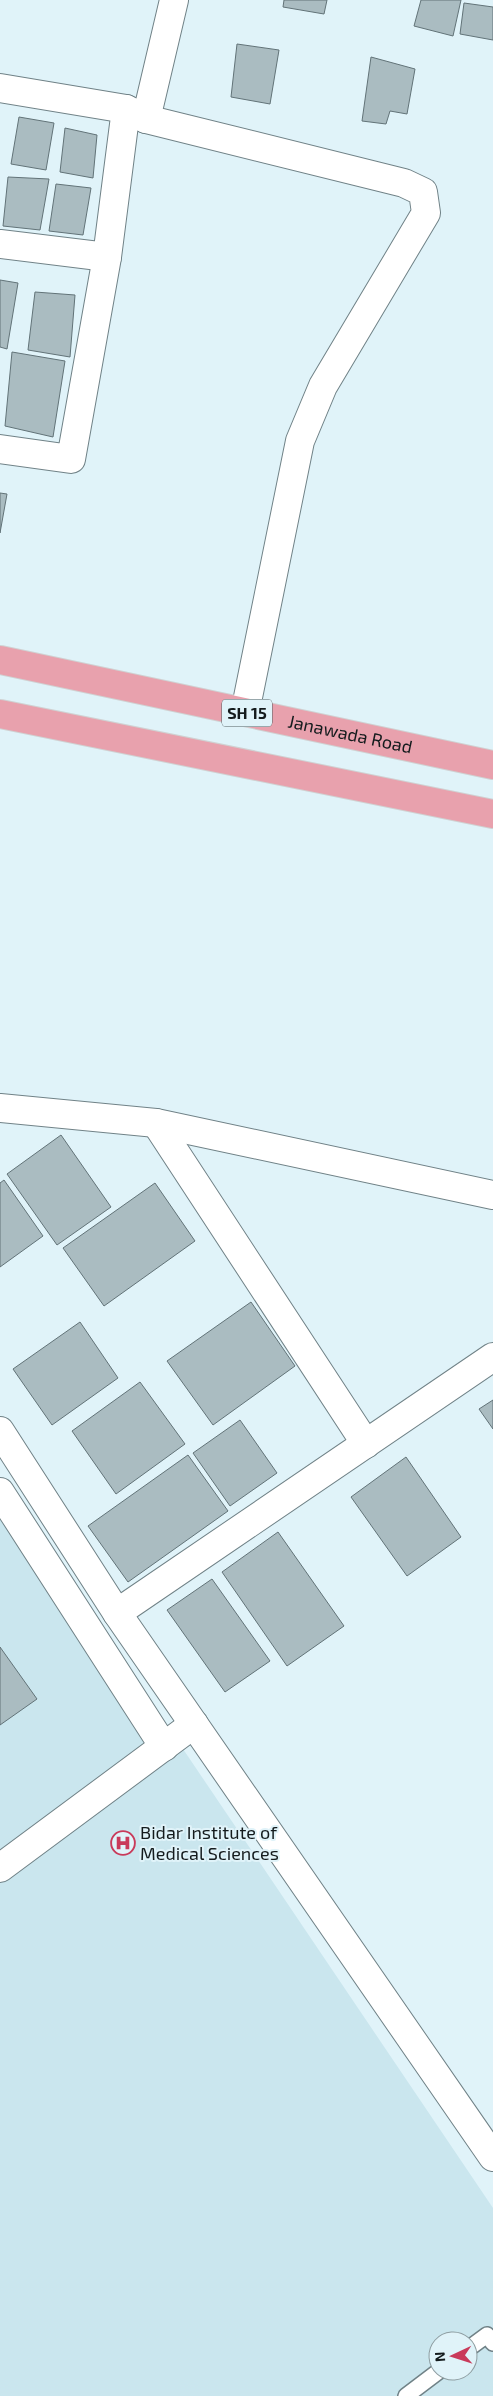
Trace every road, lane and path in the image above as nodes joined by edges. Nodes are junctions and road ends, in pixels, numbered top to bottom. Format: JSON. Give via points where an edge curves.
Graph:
{"nodes":[{"id":1,"x":174,"y":0,"type":"edge"},
{"id":2,"x":0,"y":88,"type":"edge"},
{"id":3,"x":136,"y":114,"type":"junction"},
{"id":4,"x":0,"y":244,"type":"edge"},
{"id":5,"x":107,"y":257,"type":"junction"},
{"id":6,"x":0,"y":449,"type":"edge"},
{"id":7,"x":0,"y":660,"type":"edge"},
{"id":8,"x":245,"y":712,"type":"junction"},
{"id":9,"x":0,"y":714,"type":"edge"},
{"id":10,"x":493,"y":765,"type":"edge"},
{"id":11,"x":493,"y":814,"type":"edge"},
{"id":12,"x":0,"y":1108,"type":"edge"},
{"id":13,"x":156,"y":1124,"type":"junction"},
{"id":14,"x":493,"y":1195,"type":"edge"},
{"id":15,"x":493,"y":1358,"type":"edge"},
{"id":16,"x":0,"y":1431,"type":"edge"},
{"id":17,"x":366,"y":1444,"type":"junction"},
{"id":18,"x":0,"y":1492,"type":"edge"},
{"id":19,"x":117,"y":1613,"type":"junction"},
{"id":20,"x":194,"y":1724,"type":"junction"},
{"id":21,"x":164,"y":1747,"type":"junction"},
{"id":22,"x":0,"y":1868,"type":"edge"},
{"id":23,"x":493,"y":2157,"type":"edge"},
{"id":24,"x":478,"y":2342,"type":"edge"},
{"id":25,"x":493,"y":2343,"type":"edge"},
{"id":26,"x":428,"y":2379,"type":"edge"},
{"id":27,"x":406,"y":2396,"type":"edge"}],
"edges":[{"from":1,"to":3,"type":"street"},
{"from":2,"to":3,"type":"street"},
{"from":3,"to":5,"type":"street"},
{"from":3,"to":8,"type":"street","via":[[404,184],[423,192],[426,213],[323,386],[303,433]]},
{"from":4,"to":5,"type":"street"},
{"from":5,"to":6,"type":"street","via":[[71,459]]},
{"from":7,"to":8,"type":"main road","name":"Janawada Road","number":"SH 15"},
{"from":8,"to":10,"type":"main road","name":"Janawada Road","number":"SH 15"},
{"from":9,"to":11,"type":"main road"},
{"from":12,"to":13,"type":"street"},
{"from":13,"to":14,"type":"street"},
{"from":13,"to":17,"type":"street"},
{"from":15,"to":17,"type":"street"},
{"from":16,"to":19,"type":"street"},
{"from":17,"to":19,"type":"street"},
{"from":18,"to":21,"type":"street"},
{"from":19,"to":20,"type":"street"},
{"from":20,"to":21,"type":"street"},
{"from":20,"to":23,"type":"street"},
{"from":21,"to":22,"type":"street"},
{"from":24,"to":25,"type":"lane","via":[[487,2335]]},
{"from":26,"to":27,"type":"lane"}]}
